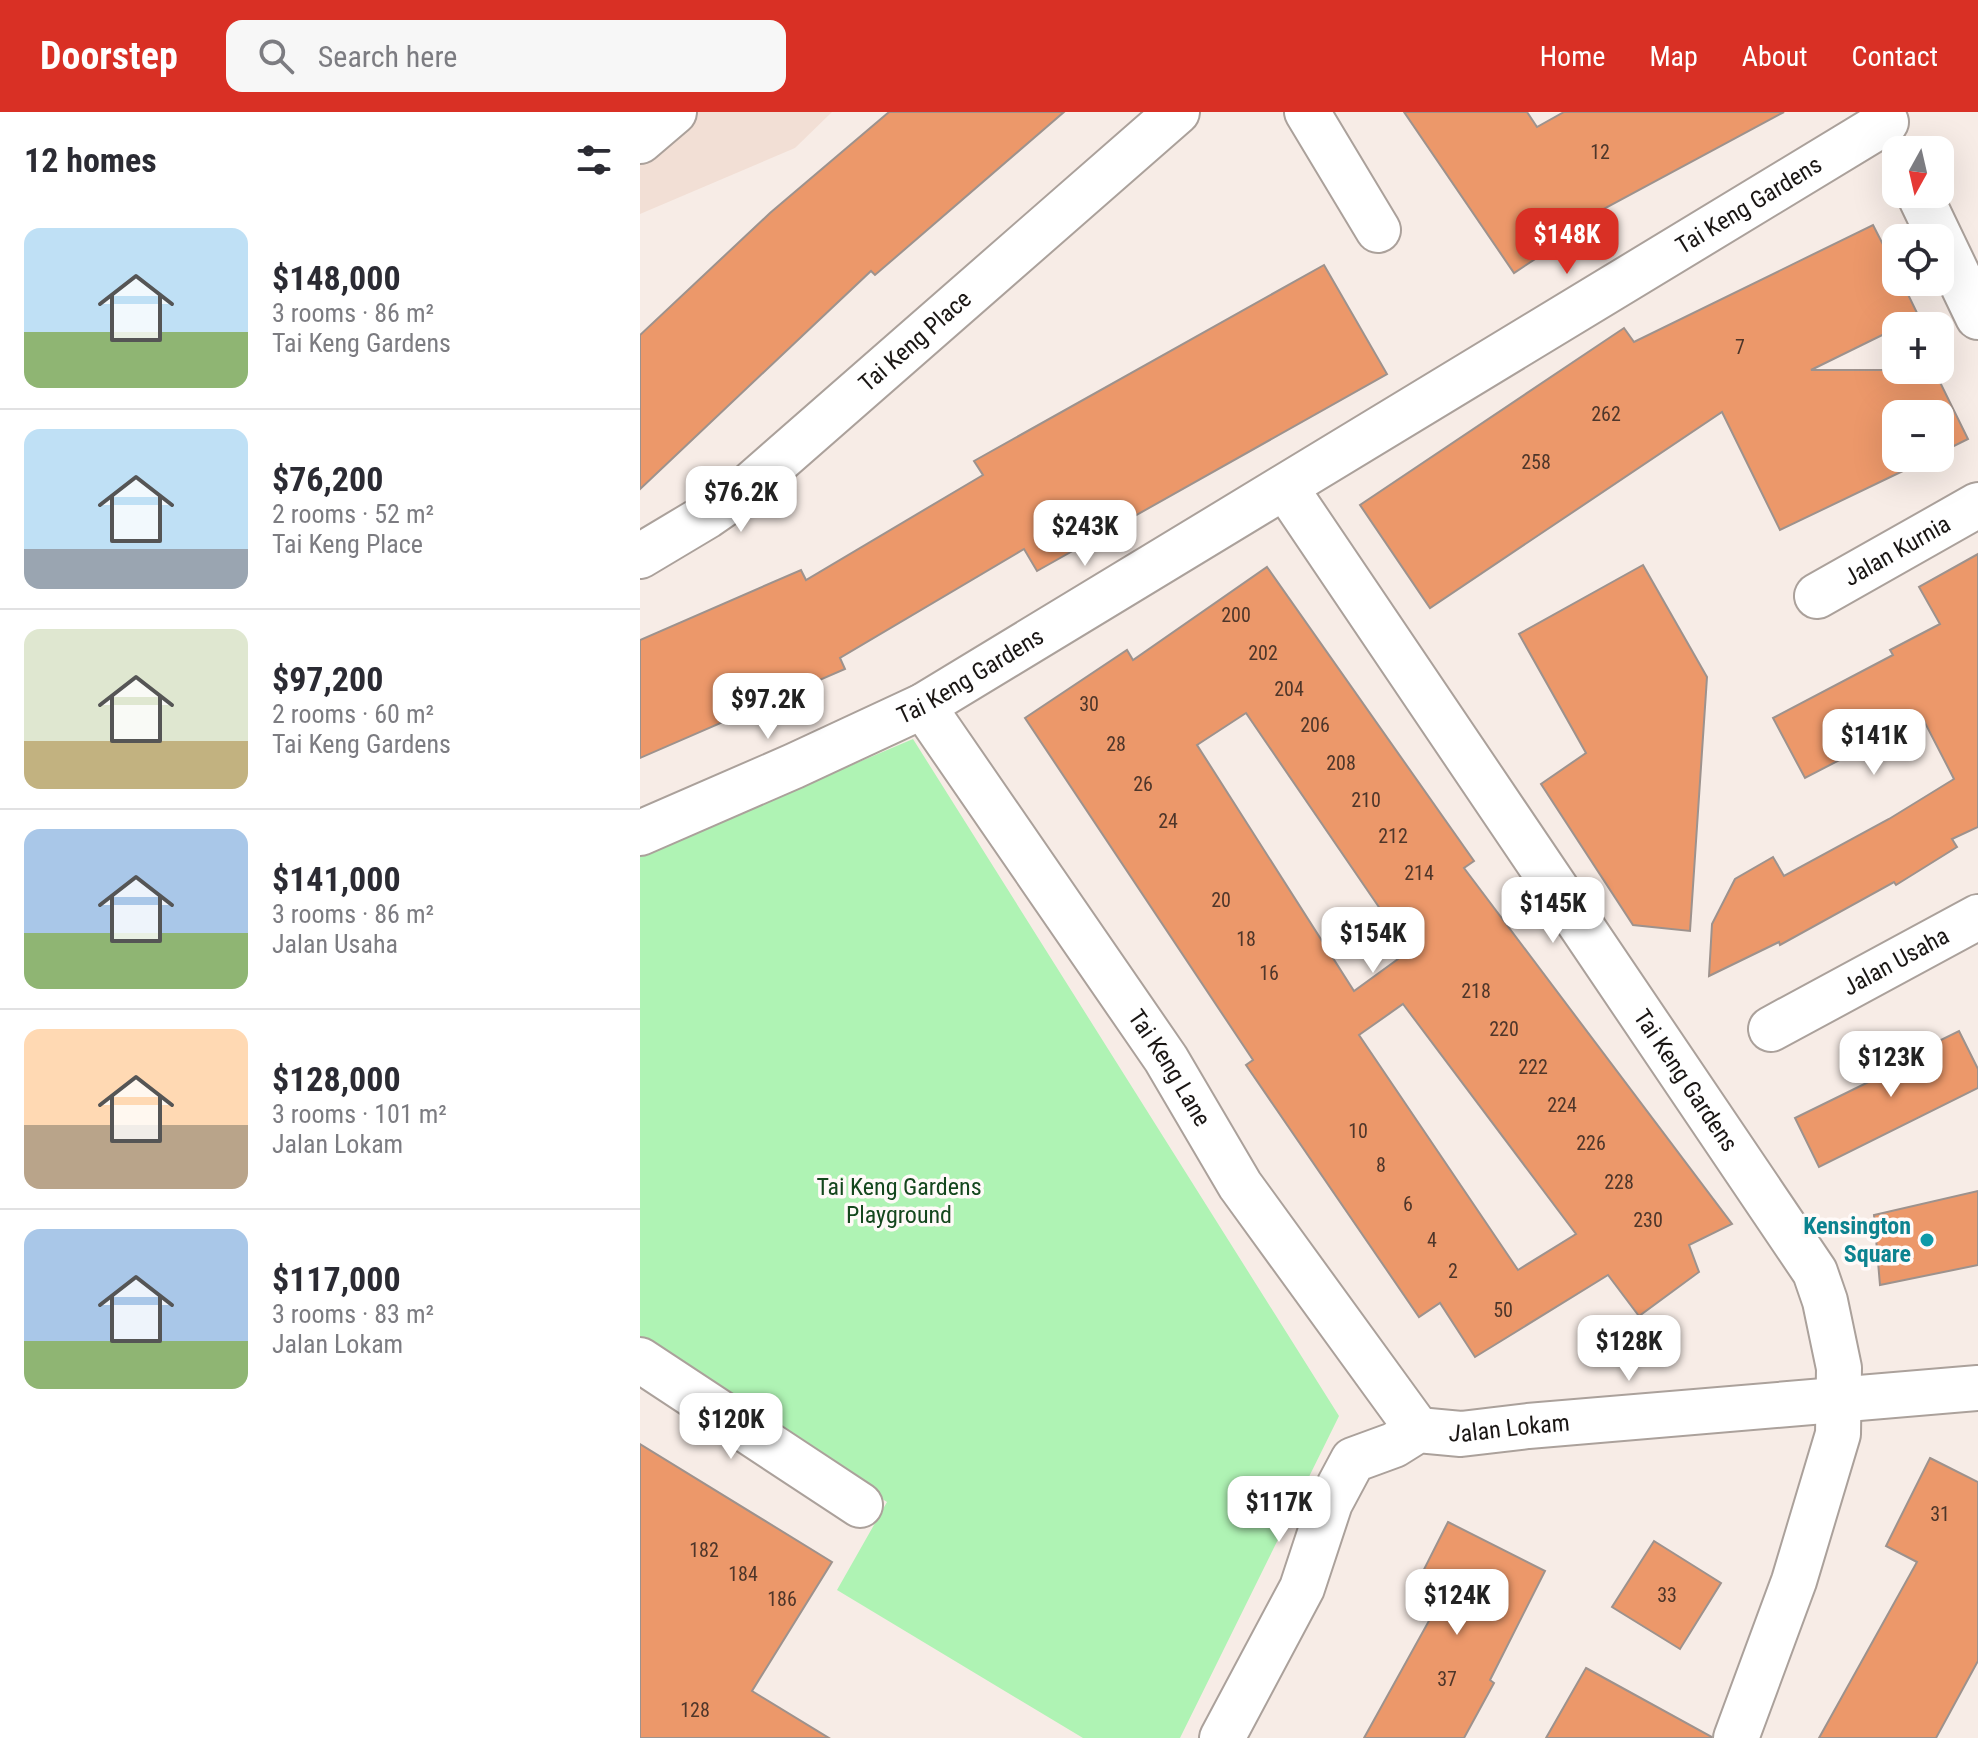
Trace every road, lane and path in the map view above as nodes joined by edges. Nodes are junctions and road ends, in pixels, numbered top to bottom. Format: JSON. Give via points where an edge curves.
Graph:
{"nodes":[{"id":1,"x":674,"y":112,"type":"edge"},
{"id":2,"x":1177,"y":112,"type":"edge"},
{"id":3,"x":1307,"y":112,"type":"edge"},
{"id":4,"x":1888,"y":128,"type":"edge"},
{"id":5,"x":640,"y":141,"type":"edge"},
{"id":6,"x":1926,"y":208,"type":"edge"},
{"id":7,"x":1378,"y":230,"type":"dead end"},
{"id":8,"x":1978,"y":317,"type":"edge"},
{"id":9,"x":1285,"y":487,"type":"junction"},
{"id":10,"x":1978,"y":505,"type":"edge"},
{"id":11,"x":640,"y":556,"type":"edge"},
{"id":12,"x":1817,"y":596,"type":"dead end"},
{"id":13,"x":923,"y":706,"type":"junction"},
{"id":14,"x":640,"y":833,"type":"edge"},
{"id":15,"x":1978,"y":917,"type":"edge"},
{"id":16,"x":1771,"y":1029,"type":"dead end"},
{"id":17,"x":640,"y":1360,"type":"edge"},
{"id":18,"x":1978,"y":1388,"type":"edge"},
{"id":19,"x":1839,"y":1399,"type":"junction"},
{"id":20,"x":1418,"y":1430,"type":"junction"},
{"id":21,"x":860,"y":1505,"type":"dead end"},
{"id":22,"x":1222,"y":1738,"type":"edge"},
{"id":23,"x":1736,"y":1738,"type":"edge"}],
"edges":[{"from":1,"to":5,"type":"street"},
{"from":2,"to":11,"type":"street","name":"Tai Keng Place","via":[[746,489]]},
{"from":3,"to":7,"type":"street"},
{"from":4,"to":9,"type":"street","name":"Tai Keng Gardens"},
{"from":6,"to":8,"type":"street"},
{"from":9,"to":13,"type":"street","name":"Tai Keng Gardens"},
{"from":9,"to":19,"type":"street","name":"Tai Keng Gardens","via":[[1815,1272],[1839,1368]]},
{"from":10,"to":12,"type":"street","name":"Jalan Kurnia"},
{"from":13,"to":14,"type":"street","name":"Tai Keng Gardens"},
{"from":13,"to":20,"type":"street","name":"Tai Keng Lane","via":[[1166,1059],[1240,1185]]},
{"from":15,"to":16,"type":"street","name":"Jalan Usaha"},
{"from":17,"to":21,"type":"street"},
{"from":18,"to":19,"type":"street","name":"Jalan Lokam"},
{"from":19,"to":20,"type":"street","name":"Jalan Lokam","via":[[1461,1434]]},
{"from":19,"to":23,"type":"street","name":"Tai Keng Gardens","via":[[1838,1434],[1819,1505]]},
{"from":20,"to":22,"type":"street","name":"Jalan Lokam","via":[[1353,1460],[1330,1503],[1302,1588]]}]}
